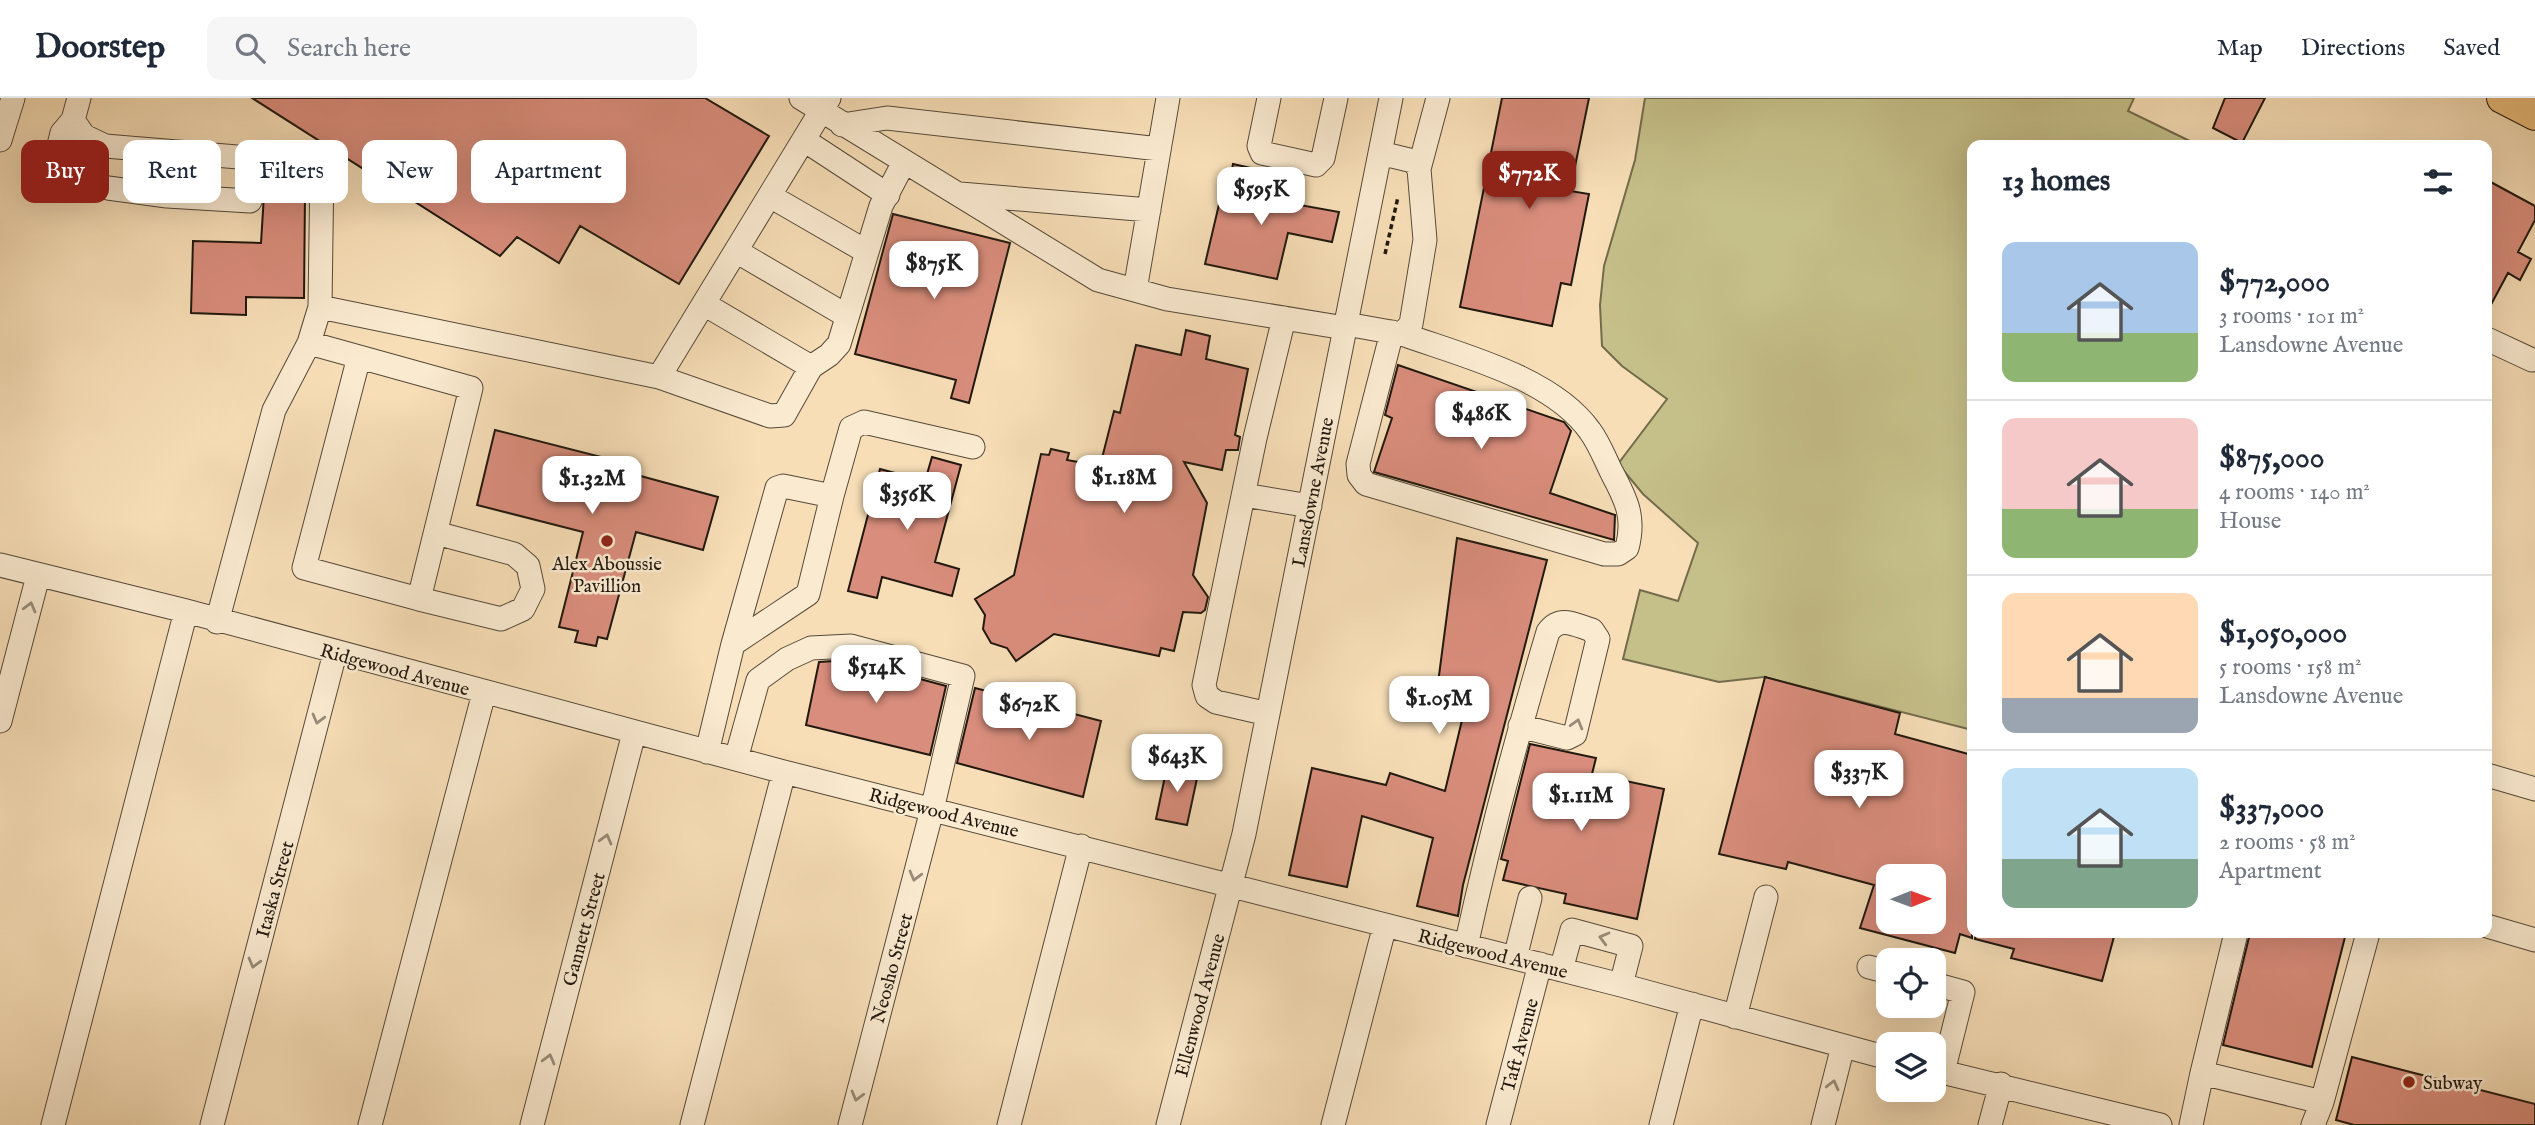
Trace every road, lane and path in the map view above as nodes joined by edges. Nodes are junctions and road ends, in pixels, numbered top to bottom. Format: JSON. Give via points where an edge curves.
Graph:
{"nodes":[{"id":1,"x":13,"y":98,"type":"edge"},
{"id":2,"x":801,"y":98,"type":"edge"},
{"id":3,"x":1168,"y":98,"type":"edge"},
{"id":4,"x":1269,"y":98,"type":"edge"},
{"id":5,"x":1336,"y":98,"type":"edge"},
{"id":6,"x":1391,"y":98,"type":"edge"},
{"id":7,"x":1438,"y":98,"type":"edge"},
{"id":8,"x":2502,"y":98,"type":"edge"},
{"id":9,"x":825,"y":105,"type":"edge"},
{"id":10,"x":76,"y":109,"type":"edge"},
{"id":11,"x":2535,"y":115,"type":"edge"},
{"id":12,"x":842,"y":125,"type":"junction"},
{"id":13,"x":0,"y":140,"type":"edge"},
{"id":14,"x":804,"y":140,"type":"junction"},
{"id":15,"x":1159,"y":149,"type":"junction"},
{"id":16,"x":1380,"y":153,"type":"junction"},
{"id":17,"x":235,"y":158,"type":"edge"},
{"id":18,"x":904,"y":162,"type":"junction"},
{"id":19,"x":1419,"y":169,"type":"junction"},
{"id":20,"x":1400,"y":186,"type":"dead end"},
{"id":21,"x":955,"y":193,"type":"junction"},
{"id":22,"x":888,"y":195,"type":"junction"},
{"id":23,"x":770,"y":196,"type":"junction"},
{"id":24,"x":235,"y":200,"type":"edge"},
{"id":25,"x":321,"y":203,"type":"edge"},
{"id":26,"x":1149,"y":210,"type":"junction"},
{"id":27,"x":736,"y":251,"type":"junction"},
{"id":28,"x":867,"y":253,"type":"junction"},
{"id":29,"x":1383,"y":261,"type":"dead end"},
{"id":30,"x":1135,"y":290,"type":"junction"},
{"id":31,"x":704,"y":304,"type":"junction"},
{"id":32,"x":320,"y":307,"type":"junction"},
{"id":33,"x":847,"y":316,"type":"junction"},
{"id":34,"x":1284,"y":318,"type":"junction"},
{"id":35,"x":1346,"y":326,"type":"junction"},
{"id":36,"x":1397,"y":333,"type":"junction"},
{"id":37,"x":2492,"y":341,"type":"edge"},
{"id":38,"x":309,"y":343,"type":"junction"},
{"id":39,"x":359,"y":357,"type":"junction"},
{"id":40,"x":2532,"y":359,"type":"dead end"},
{"id":41,"x":811,"y":367,"type":"junction"},
{"id":42,"x":659,"y":377,"type":"junction"},
{"id":43,"x":973,"y":447,"type":"dead end"},
{"id":44,"x":1244,"y":495,"type":"junction"},
{"id":45,"x":832,"y":496,"type":"junction"},
{"id":46,"x":1310,"y":506,"type":"junction"},
{"id":47,"x":436,"y":533,"type":"junction"},
{"id":48,"x":0,"y":565,"type":"edge"},
{"id":49,"x":38,"y":576,"type":"junction"},
{"id":50,"x":419,"y":600,"type":"junction"},
{"id":51,"x":186,"y":611,"type":"junction"},
{"id":52,"x":217,"y":622,"type":"junction"},
{"id":53,"x":733,"y":644,"type":"junction"},
{"id":54,"x":335,"y":653,"type":"junction"},
{"id":55,"x":484,"y":693,"type":"junction"},
{"id":56,"x":1268,"y":714,"type":"junction"},
{"id":57,"x":0,"y":721,"type":"edge"},
{"id":58,"x":1520,"y":726,"type":"junction"},
{"id":59,"x":634,"y":733,"type":"junction"},
{"id":60,"x":707,"y":752,"type":"junction"},
{"id":61,"x":736,"y":760,"type":"junction"},
{"id":62,"x":784,"y":772,"type":"junction"},
{"id":63,"x":2492,"y":776,"type":"edge"},
{"id":64,"x":2535,"y":789,"type":"edge"},
{"id":65,"x":932,"y":810,"type":"junction"},
{"id":66,"x":1080,"y":846,"type":"junction"},
{"id":67,"x":1230,"y":886,"type":"junction"},
{"id":68,"x":1766,"y":897,"type":"dead end"},
{"id":69,"x":1530,"y":898,"type":"dead end"},
{"id":70,"x":1385,"y":925,"type":"junction"},
{"id":71,"x":2492,"y":927,"type":"edge"},
{"id":72,"x":2235,"y":938,"type":"edge"},
{"id":73,"x":2367,"y":938,"type":"edge"},
{"id":74,"x":2535,"y":940,"type":"edge"},
{"id":75,"x":1466,"y":946,"type":"junction"},
{"id":76,"x":1515,"y":958,"type":"junction"},
{"id":77,"x":1551,"y":967,"type":"junction"},
{"id":78,"x":1622,"y":985,"type":"junction"},
{"id":79,"x":1946,"y":987,"type":"edge"},
{"id":80,"x":1692,"y":1004,"type":"junction"},
{"id":81,"x":1735,"y":1017,"type":"junction"},
{"id":82,"x":1843,"y":1046,"type":"junction"},
{"id":83,"x":1946,"y":1048,"type":"edge"},
{"id":84,"x":1876,"y":1055,"type":"edge"},
{"id":85,"x":1946,"y":1072,"type":"edge"},
{"id":86,"x":2202,"y":1073,"type":"junction"},
{"id":87,"x":2001,"y":1084,"type":"junction"},
{"id":88,"x":2322,"y":1102,"type":"junction"},
{"id":89,"x":2150,"y":1124,"type":"edge"},
{"id":90,"x":53,"y":1125,"type":"edge"},
{"id":91,"x":212,"y":1125,"type":"edge"},
{"id":92,"x":370,"y":1125,"type":"edge"},
{"id":93,"x":531,"y":1125,"type":"edge"},
{"id":94,"x":692,"y":1125,"type":"edge"},
{"id":95,"x":850,"y":1125,"type":"edge"},
{"id":96,"x":1009,"y":1125,"type":"edge"},
{"id":97,"x":1168,"y":1125,"type":"edge"},
{"id":98,"x":1333,"y":1125,"type":"edge"},
{"id":99,"x":1498,"y":1125,"type":"edge"},
{"id":100,"x":1661,"y":1125,"type":"edge"},
{"id":101,"x":1823,"y":1125,"type":"edge"},
{"id":102,"x":1990,"y":1125,"type":"edge"},
{"id":103,"x":2191,"y":1125,"type":"edge"},
{"id":104,"x":2313,"y":1125,"type":"edge"}],
"edges":[{"from":1,"to":13,"type":"street"},
{"from":2,"to":9,"type":"street"},
{"from":3,"to":15,"type":"street"},
{"from":4,"to":5,"type":"street","via":[[1259,146],[1262,153],[1316,165],[1323,158]]},
{"from":6,"to":16,"type":"street","name":"Lansdowne Avenue"},
{"from":7,"to":19,"type":"street"},
{"from":8,"to":11,"type":"main road"},
{"from":9,"to":12,"type":"street"},
{"from":9,"to":14,"type":"street"},
{"from":10,"to":17,"type":"street","via":[[83,136],[105,146]]},
{"from":10,"to":24,"type":"street","via":[[62,133],[53,169],[108,188]]},
{"from":12,"to":15,"type":"street","via":[[887,118]]},
{"from":12,"to":18,"type":"street"},
{"from":14,"to":22,"type":"street"},
{"from":14,"to":23,"type":"street"},
{"from":15,"to":26,"type":"street"},
{"from":16,"to":19,"type":"street","via":[[1413,161]]},
{"from":16,"to":35,"type":"street","name":"Lansdowne Avenue"},
{"from":18,"to":21,"type":"street"},
{"from":18,"to":22,"type":"street"},
{"from":19,"to":36,"type":"street","via":[[1425,240],[1411,324]]},
{"from":20,"to":29,"type":"path"},
{"from":21,"to":26,"type":"street"},
{"from":21,"to":30,"type":"street","via":[[1098,279]]},
{"from":22,"to":28,"type":"street"},
{"from":23,"to":27,"type":"street"},
{"from":23,"to":28,"type":"street"},
{"from":25,"to":32,"type":"street"},
{"from":26,"to":30,"type":"street"},
{"from":27,"to":31,"type":"street"},
{"from":27,"to":33,"type":"street"},
{"from":28,"to":33,"type":"street"},
{"from":30,"to":34,"type":"street"},
{"from":31,"to":41,"type":"street"},
{"from":31,"to":42,"type":"street"},
{"from":32,"to":38,"type":"street"},
{"from":32,"to":42,"type":"street"},
{"from":33,"to":41,"type":"street","via":[[839,344]]},
{"from":34,"to":35,"type":"street"},
{"from":34,"to":44,"type":"street"},
{"from":35,"to":36,"type":"street"},
{"from":35,"to":46,"type":"street","name":"Lansdowne Avenue"},
{"from":36,"to":36,"type":"street","via":[[1517,377],[1559,401],[1589,429],[1629,509],[1633,526],[1628,548],[1604,554],[1366,484],[1358,464]]},
{"from":37,"to":40,"type":"street"},
{"from":38,"to":39,"type":"street"},
{"from":38,"to":52,"type":"street","via":[[274,410]]},
{"from":39,"to":47,"type":"street","via":[[471,388]]},
{"from":39,"to":50,"type":"street","via":[[304,568]]},
{"from":41,"to":42,"type":"street","via":[[784,415],[770,416]]},
{"from":43,"to":45,"type":"street","via":[[864,422],[850,428]]},
{"from":44,"to":46,"type":"street"},
{"from":44,"to":56,"type":"street","via":[[1204,685],[1207,696],[1216,702]]},
{"from":45,"to":53,"type":"street","via":[[808,594]]},
{"from":45,"to":53,"type":"street","via":[[777,488]]},
{"from":46,"to":56,"type":"street","name":"Lansdowne Avenue"},
{"from":47,"to":50,"type":"street"},
{"from":47,"to":50,"type":"street","via":[[514,554],[528,566],[533,589],[523,609],[500,618]]},
{"from":48,"to":49,"type":"street","name":"Ridgewood Avenue"},
{"from":49,"to":51,"type":"street","name":"Ridgewood Avenue"},
{"from":57,"to":49,"type":"street","one_way":true},
{"from":51,"to":52,"type":"street","name":"Ridgewood Avenue"},
{"from":51,"to":90,"type":"street"},
{"from":52,"to":54,"type":"street","name":"Ridgewood Avenue"},
{"from":53,"to":60,"type":"street"},
{"from":54,"to":55,"type":"street","name":"Ridgewood Avenue"},
{"from":54,"to":91,"type":"street","name":"Itaska Street","one_way":true},
{"from":55,"to":59,"type":"street","name":"Ridgewood Avenue"},
{"from":55,"to":92,"type":"street"},
{"from":56,"to":67,"type":"street","name":"Lansdowne Avenue"},
{"from":58,"to":58,"type":"street","one_way":true,"via":[[1567,738],[1575,734],[1598,639],[1592,630],[1561,621],[1553,624]]},
{"from":58,"to":75,"type":"street"},
{"from":59,"to":60,"type":"street","name":"Ridgewood Avenue"},
{"from":93,"to":59,"type":"street","name":"Gannett Street","one_way":true},
{"from":60,"to":61,"type":"street","name":"Ridgewood Avenue"},
{"from":61,"to":62,"type":"street","name":"Ridgewood Avenue"},
{"from":61,"to":65,"type":"street","name":"Neosho Street","via":[[758,680],[765,673],[811,648],[851,646],[963,676]]},
{"from":62,"to":65,"type":"street","name":"Ridgewood Avenue"},
{"from":62,"to":94,"type":"street"},
{"from":63,"to":64,"type":"street"},
{"from":65,"to":66,"type":"street","name":"Ridgewood Avenue"},
{"from":65,"to":95,"type":"street","name":"Neosho Street","one_way":true},
{"from":66,"to":67,"type":"street","name":"Ridgewood Avenue"},
{"from":66,"to":96,"type":"street"},
{"from":67,"to":70,"type":"street","name":"Ridgewood Avenue"},
{"from":67,"to":97,"type":"street","name":"Ellenwood Avenue"},
{"from":68,"to":81,"type":"street"},
{"from":69,"to":76,"type":"street"},
{"from":70,"to":75,"type":"street","name":"Ridgewood Avenue"},
{"from":70,"to":98,"type":"street"},
{"from":71,"to":74,"type":"street"},
{"from":72,"to":86,"type":"street"},
{"from":73,"to":88,"type":"street"},
{"from":75,"to":76,"type":"street","name":"Ridgewood Avenue"},
{"from":76,"to":77,"type":"street","name":"Ridgewood Avenue"},
{"from":77,"to":78,"type":"street","name":"Ridgewood Avenue"},
{"from":78,"to":77,"type":"street","name":"Taft Avenue","one_way":true,"via":[[1631,946],[1572,930]]},
{"from":77,"to":99,"type":"street","name":"Taft Avenue"},
{"from":78,"to":80,"type":"street","name":"Ridgewood Avenue"},
{"from":79,"to":83,"type":"street","via":[[1963,992]]},
{"from":80,"to":81,"type":"street","name":"Ridgewood Avenue"},
{"from":80,"to":100,"type":"street"},
{"from":81,"to":82,"type":"street","name":"Ridgewood Avenue"},
{"from":82,"to":84,"type":"street","name":"Ridgewood Avenue"},
{"from":101,"to":82,"type":"street","one_way":true},
{"from":85,"to":87,"type":"street"},
{"from":86,"to":88,"type":"street"},
{"from":86,"to":103,"type":"street"},
{"from":87,"to":89,"type":"street"},
{"from":87,"to":102,"type":"street"},
{"from":88,"to":104,"type":"street"}]}
